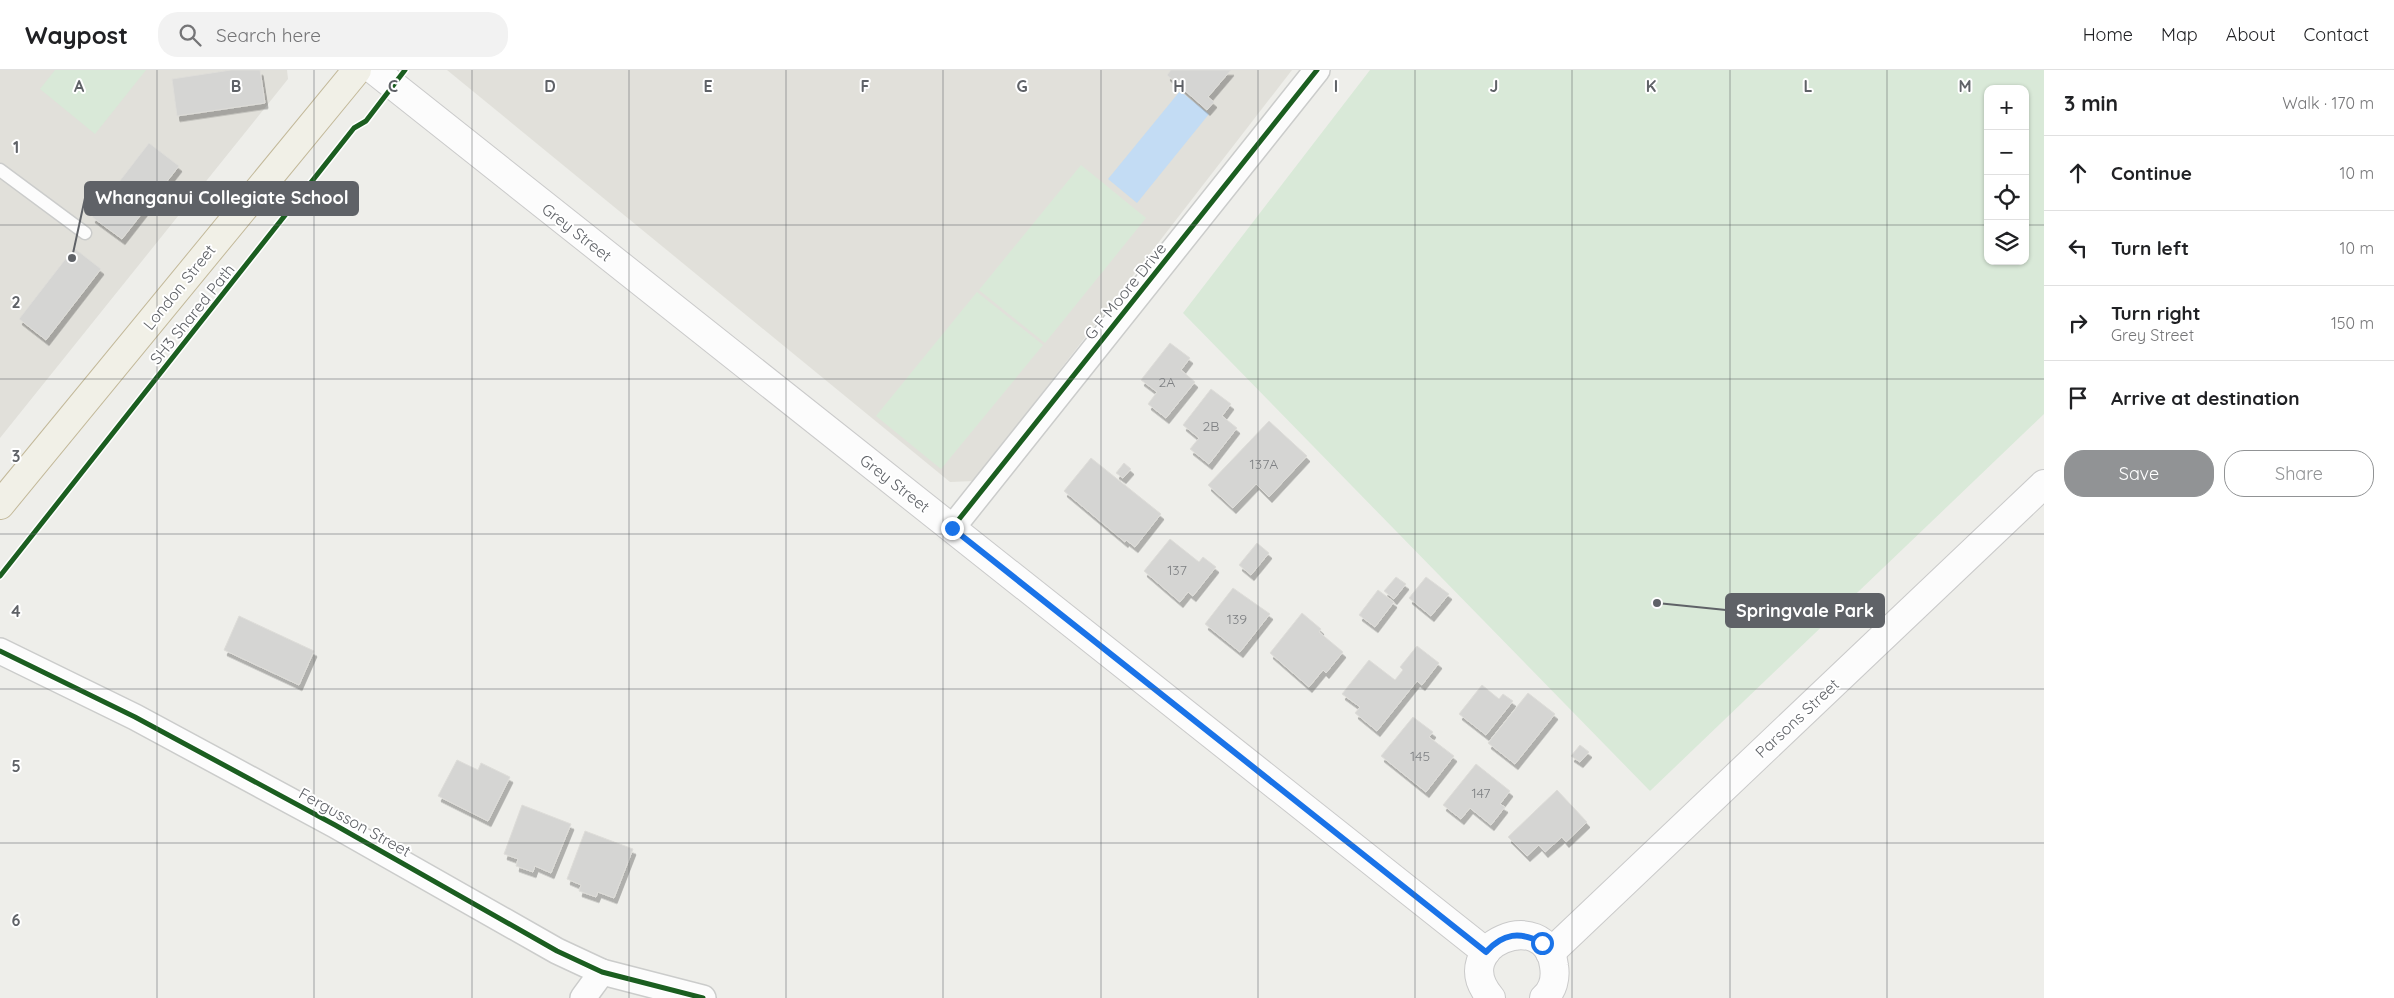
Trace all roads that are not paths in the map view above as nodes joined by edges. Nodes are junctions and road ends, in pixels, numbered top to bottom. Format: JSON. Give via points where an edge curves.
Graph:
{"nodes":[{"id":1,"x":357,"y":70,"type":"edge"},
{"id":2,"x":374,"y":70,"type":"edge"},
{"id":3,"x":1318,"y":70,"type":"edge"},
{"id":4,"x":0,"y":170,"type":"edge"},
{"id":5,"x":85,"y":233,"type":"dead end"},
{"id":6,"x":2044,"y":484,"type":"edge"},
{"id":7,"x":0,"y":504,"type":"edge"},
{"id":8,"x":952,"y":528,"type":"junction"},
{"id":9,"x":0,"y":651,"type":"edge"},
{"id":10,"x":1486,"y":952,"type":"junction"},
{"id":11,"x":1550,"y":953,"type":"junction"},
{"id":12,"x":602,"y":972,"type":"junction"},
{"id":13,"x":583,"y":998,"type":"edge"},
{"id":14,"x":703,"y":998,"type":"edge"},
{"id":15,"x":1491,"y":998,"type":"edge"},
{"id":16,"x":1544,"y":998,"type":"edge"}],
"edges":[{"from":1,"to":7,"type":"highway","name":"London Street"},
{"from":2,"to":8,"type":"main road","name":"Grey Street"},
{"from":3,"to":8,"type":"street","name":"G F Moore Drive"},
{"from":4,"to":5,"type":"lane"},
{"from":6,"to":11,"type":"main road","name":"Parsons Street"},
{"from":8,"to":10,"type":"main road","name":"Grey Street"},
{"from":9,"to":12,"type":"street","name":"Fergusson Street","via":[[135,717],[335,825],[522,932]]},
{"from":10,"to":11,"type":"main road","via":[[1500,939],[1518,934],[1542,943]]},
{"from":10,"to":15,"type":"main road","via":[[1480,971],[1485,991]]},
{"from":11,"to":16,"type":"main road","via":[[1555,975]]},
{"from":12,"to":13,"type":"street"},
{"from":12,"to":14,"type":"street","name":"Fergusson Street"}]}
